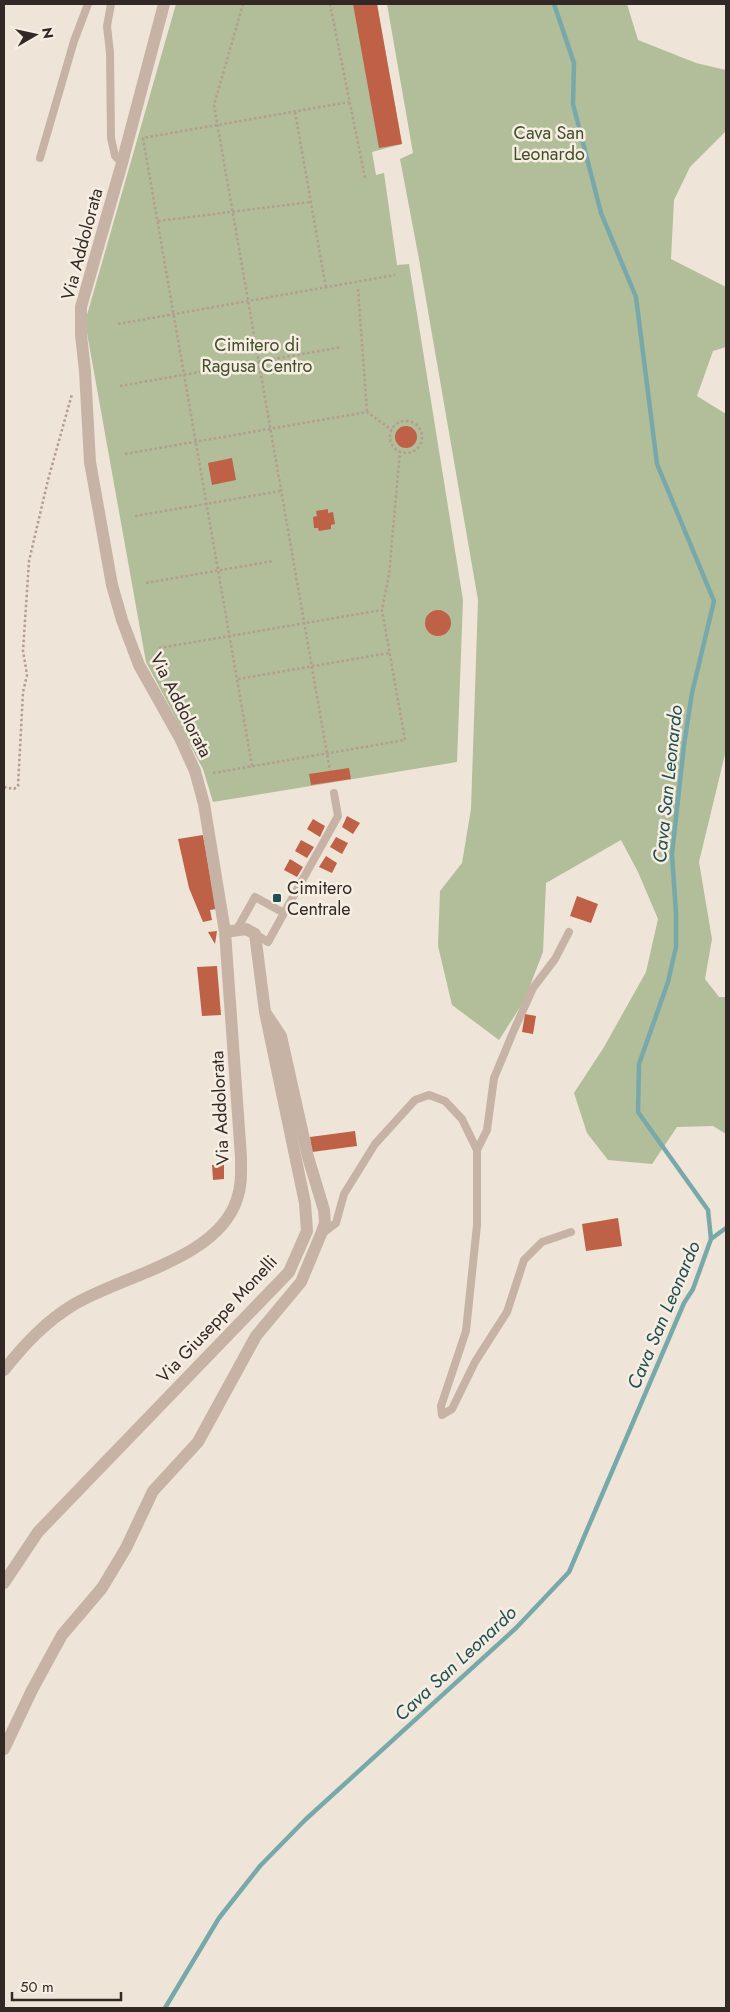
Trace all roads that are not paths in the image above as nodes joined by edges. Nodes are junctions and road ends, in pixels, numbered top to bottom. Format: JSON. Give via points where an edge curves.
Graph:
{"nodes":[{"id":1,"x":88,"y":4,"type":"edge"},
{"id":2,"x":111,"y":4,"type":"edge"},
{"id":3,"x":164,"y":4,"type":"edge"},
{"id":4,"x":40,"y":158,"type":"dead end"},
{"id":5,"x":122,"y":163,"type":"junction"},
{"id":6,"x":334,"y":793,"type":"dead end"},
{"id":7,"x":284,"y":913,"type":"junction"},
{"id":8,"x":231,"y":930,"type":"junction"},
{"id":9,"x":569,"y":932,"type":"dead end"},
{"id":10,"x":255,"y":934,"type":"junction"},
{"id":11,"x":265,"y":1012,"type":"junction"},
{"id":12,"x":477,"y":1150,"type":"junction"},
{"id":13,"x":571,"y":1232,"type":"dead end"},
{"id":14,"x":321,"y":1234,"type":"junction"},
{"id":15,"x":4,"y":1370,"type":"edge"},
{"id":16,"x":4,"y":1583,"type":"edge"},
{"id":17,"x":4,"y":1749,"type":"edge"}],
"edges":[{"from":1,"to":4,"type":"lane"},
{"from":2,"to":5,"type":"lane","via":[[107,26],[111,138],[115,156]]},
{"from":3,"to":5,"type":"street","name":"Via Addolorata"},
{"from":5,"to":8,"type":"street","name":"Via Addolorata","via":[[81,307],[80,335],[90,462],[112,584],[122,620],[139,665],[195,771]]},
{"from":6,"to":7,"type":"lane","via":[[338,816]]},
{"from":7,"to":8,"type":"lane","via":[[255,897]]},
{"from":7,"to":10,"type":"lane","via":[[268,942]]},
{"from":8,"to":10,"type":"street","via":[[250,930]]},
{"from":8,"to":15,"type":"street","name":"Via Addolorata","via":[[241,1180],[230,1214],[209,1240],[192,1251],[72,1306],[32,1337]]},
{"from":9,"to":12,"type":"lane","via":[[555,959],[533,988],[514,1030],[494,1078],[487,1130]]},
{"from":10,"to":11,"type":"street","name":"Via Giuseppe Monelli"},
{"from":11,"to":14,"type":"street","via":[[281,1036],[308,1157],[324,1210],[325,1223]]},
{"from":11,"to":16,"type":"street","name":"Via Giuseppe Monelli","via":[[305,1203],[307,1231],[299,1252],[289,1272],[38,1532]]},
{"from":12,"to":13,"type":"lane","via":[[477,1225],[466,1331],[441,1406],[442,1415],[452,1409],[475,1362],[507,1312],[524,1260],[542,1242]]},
{"from":12,"to":14,"type":"lane","via":[[462,1119],[445,1101],[429,1095],[414,1100],[374,1144],[344,1194],[336,1223]]},
{"from":14,"to":17,"type":"street","via":[[301,1282],[256,1336],[198,1442],[153,1491],[126,1548],[102,1588],[62,1635]]}]}
